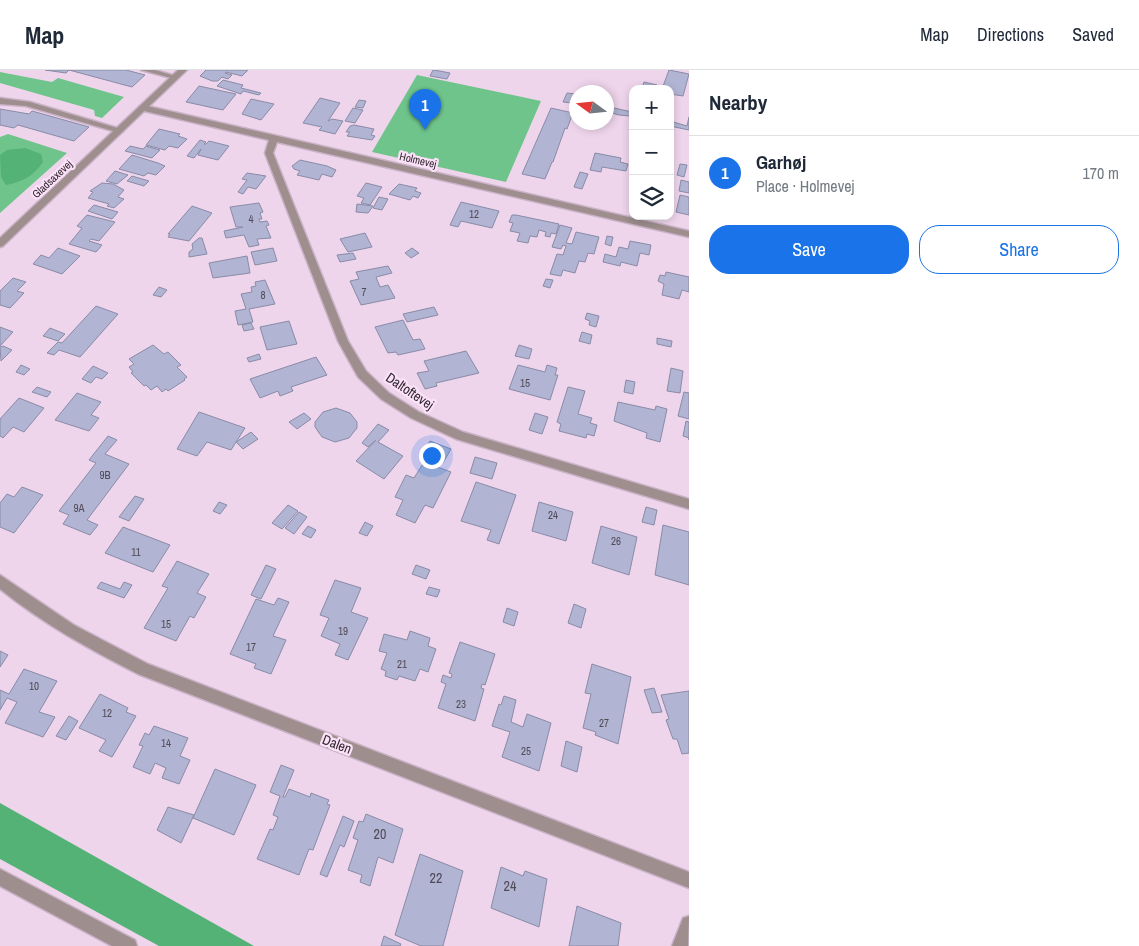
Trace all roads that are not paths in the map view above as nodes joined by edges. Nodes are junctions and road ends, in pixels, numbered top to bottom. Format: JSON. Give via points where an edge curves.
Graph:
{"nodes":[{"id":1,"x":145,"y":70,"type":"edge"},
{"id":2,"x":183,"y":70,"type":"edge"},
{"id":3,"x":175,"y":78,"type":"junction"},
{"id":4,"x":0,"y":101,"type":"edge"},
{"id":5,"x":142,"y":108,"type":"junction"},
{"id":6,"x":120,"y":130,"type":"junction"},
{"id":7,"x":274,"y":138,"type":"junction"},
{"id":8,"x":689,"y":234,"type":"edge"},
{"id":9,"x":0,"y":244,"type":"edge"},
{"id":10,"x":689,"y":504,"type":"edge"},
{"id":11,"x":0,"y":581,"type":"edge"},
{"id":12,"x":0,"y":877,"type":"edge"},
{"id":13,"x":689,"y":880,"type":"edge"},
{"id":14,"x":689,"y":924,"type":"edge"},
{"id":15,"x":129,"y":946,"type":"edge"},
{"id":16,"x":680,"y":946,"type":"edge"}],
"edges":[{"from":1,"to":3,"type":"street"},
{"from":2,"to":3,"type":"street","name":"Gladsaxevej"},
{"from":3,"to":5,"type":"street","name":"Gladsaxevej"},
{"from":4,"to":6,"type":"street","via":[[27,104]]},
{"from":5,"to":6,"type":"street","name":"Gladsaxevej"},
{"from":5,"to":7,"type":"street","name":"Holmevej"},
{"from":6,"to":9,"type":"street","name":"Gladsaxevej"},
{"from":7,"to":8,"type":"street","name":"Holmevej"},
{"from":7,"to":10,"type":"street","name":"Daltoftevej","via":[[269,153],[343,342],[362,374],[385,396],[415,415],[460,436]]},
{"from":11,"to":13,"type":"street","name":"Dalen","via":[[25,602],[84,640],[143,669]]},
{"from":12,"to":15,"type":"street"},
{"from":14,"to":16,"type":"street"}]}
